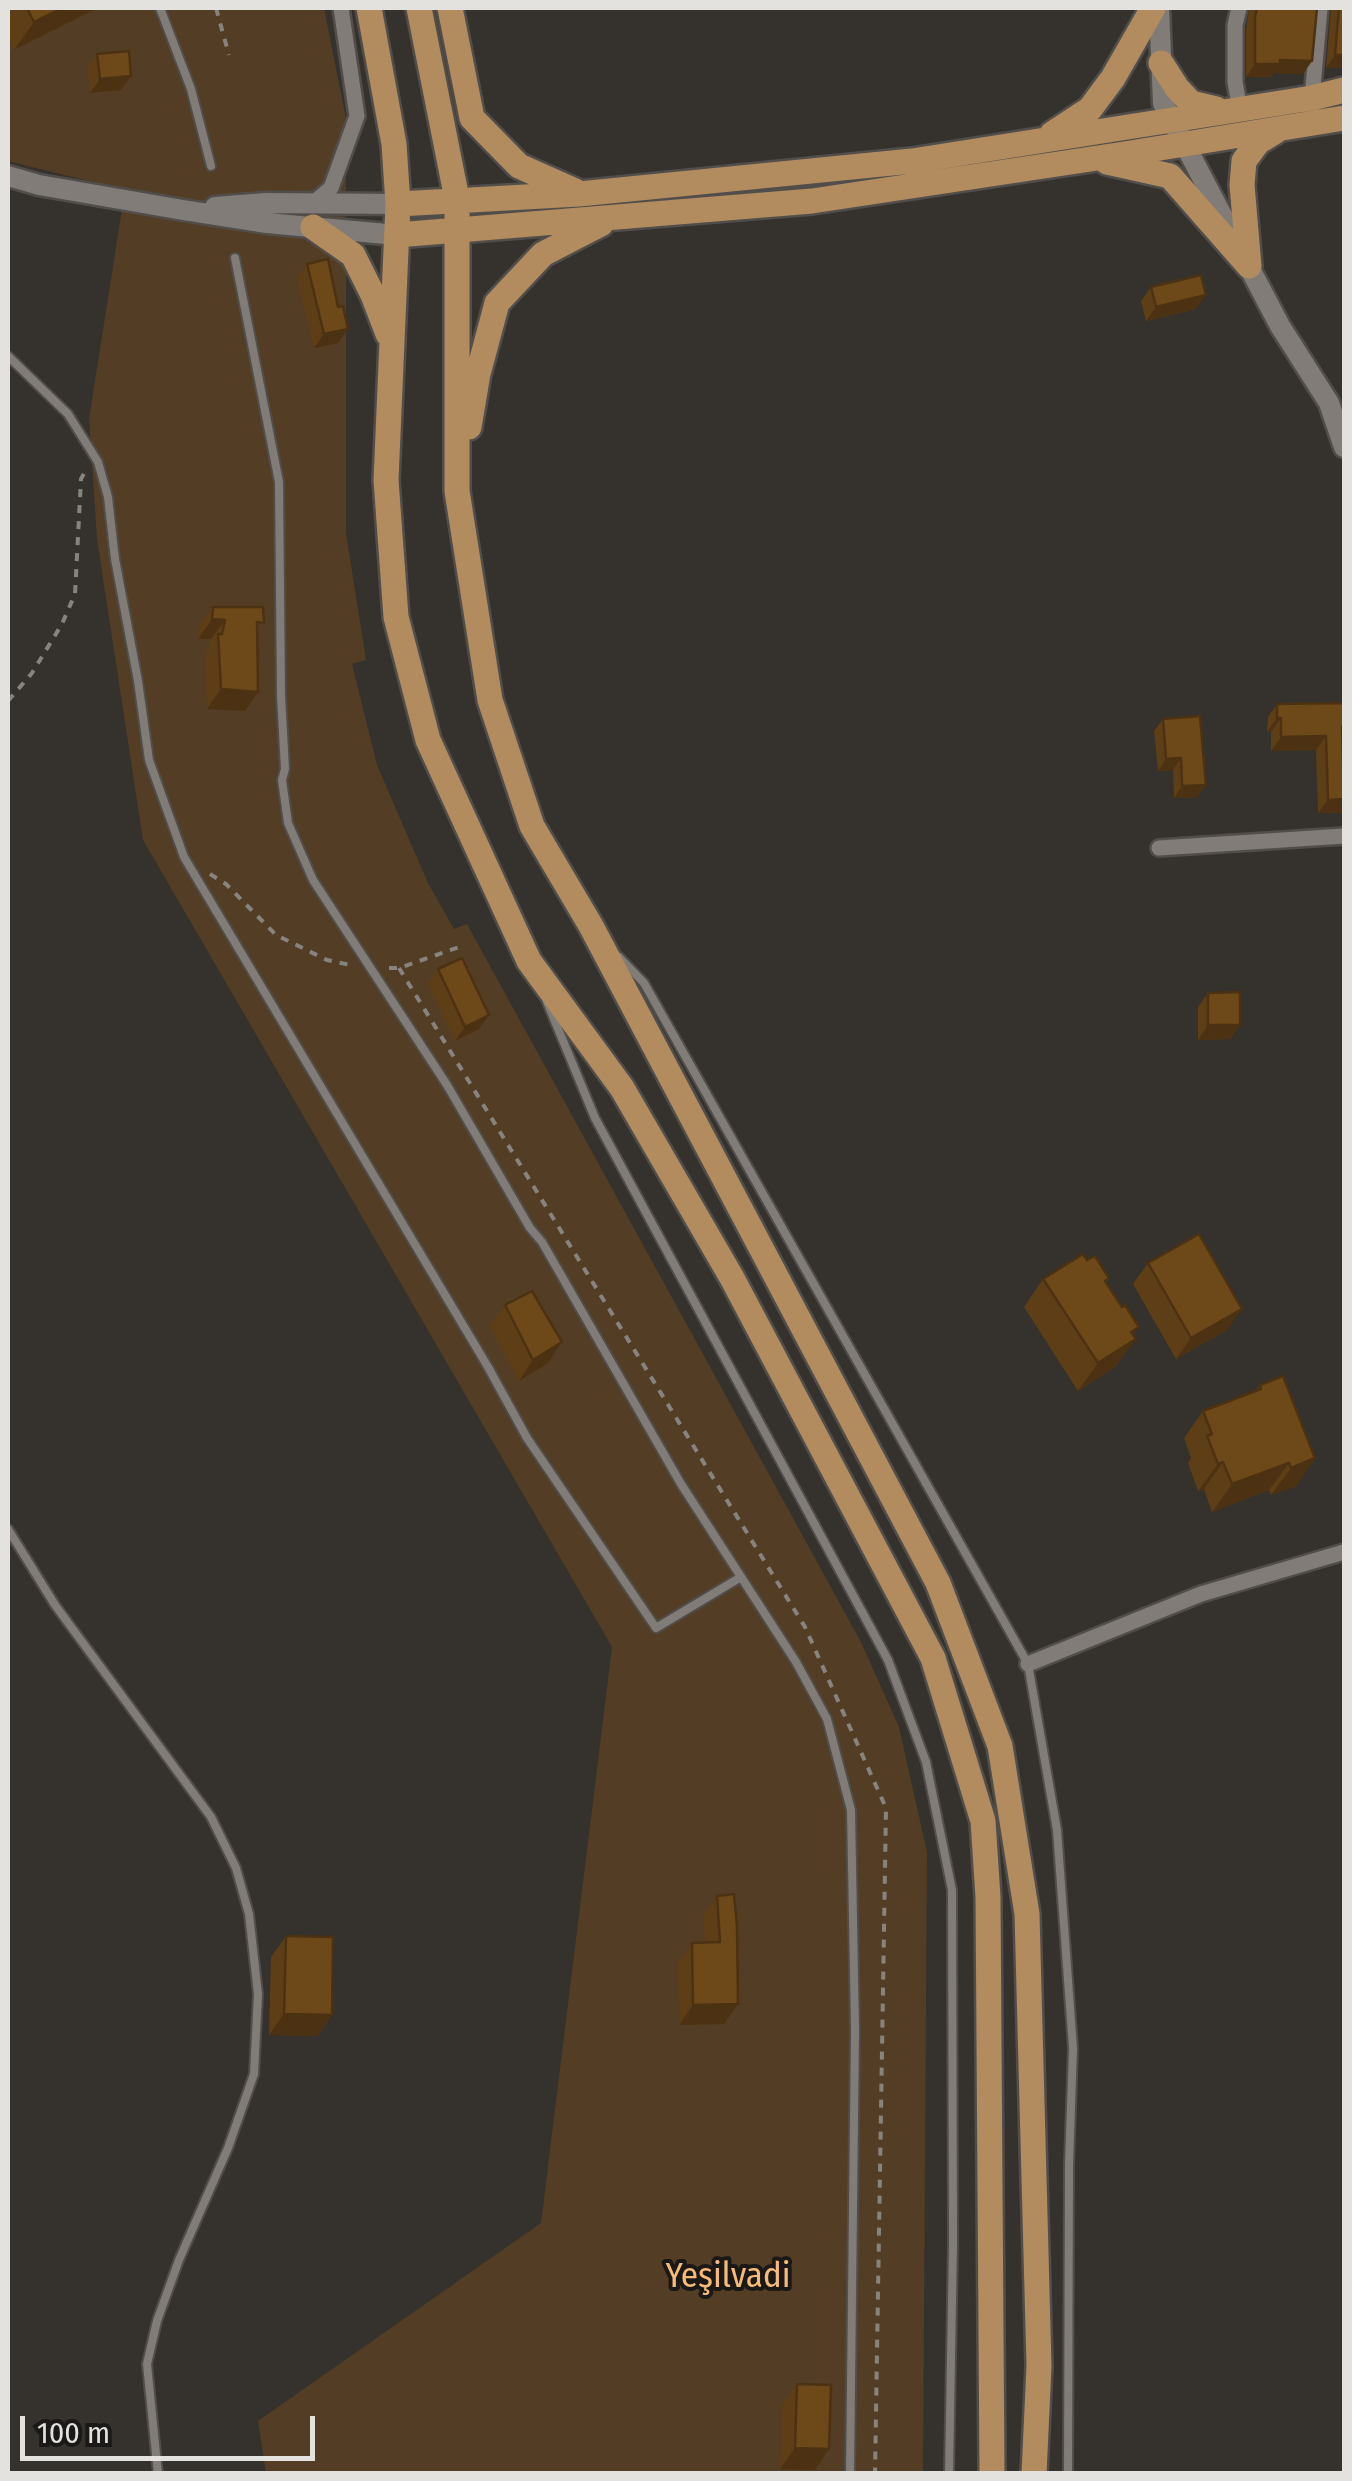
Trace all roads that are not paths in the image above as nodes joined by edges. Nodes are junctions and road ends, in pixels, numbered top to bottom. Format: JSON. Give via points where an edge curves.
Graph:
{"nodes":[{"id":1,"x":160,"y":8,"type":"edge"},
{"id":2,"x":341,"y":8,"type":"edge"},
{"id":3,"x":369,"y":8,"type":"edge"},
{"id":4,"x":419,"y":8,"type":"edge"},
{"id":5,"x":450,"y":8,"type":"edge"},
{"id":6,"x":1156,"y":8,"type":"edge"},
{"id":7,"x":1238,"y":8,"type":"edge"},
{"id":8,"x":1320,"y":8,"type":"edge"},
{"id":9,"x":1161,"y":63,"type":"junction"},
{"id":10,"x":1344,"y":90,"type":"edge"},
{"id":11,"x":1312,"y":98,"type":"junction"},
{"id":12,"x":1233,"y":111,"type":"junction"},
{"id":13,"x":1344,"y":118,"type":"edge"},
{"id":14,"x":1172,"y":120,"type":"junction"},
{"id":15,"x":1280,"y":128,"type":"junction"},
{"id":16,"x":1036,"y":141,"type":"junction"},
{"id":17,"x":1183,"y":144,"type":"junction"},
{"id":18,"x":1092,"y":159,"type":"junction"},
{"id":19,"x":211,"y":166,"type":"dead end"},
{"id":20,"x":8,"y":176,"type":"edge"},
{"id":21,"x":579,"y":194,"type":"junction"},
{"id":22,"x":456,"y":199,"type":"junction"},
{"id":23,"x":398,"y":204,"type":"junction"},
{"id":24,"x":313,"y":215,"type":"junction"},
{"id":25,"x":614,"y":218,"type":"junction"},
{"id":26,"x":457,"y":230,"type":"junction"},
{"id":27,"x":397,"y":235,"type":"junction"},
{"id":28,"x":234,"y":258,"type":"dead end"},
{"id":29,"x":1249,"y":266,"type":"junction"},
{"id":30,"x":392,"y":346,"type":"junction"},
{"id":31,"x":8,"y":356,"type":"edge"},
{"id":32,"x":1344,"y":447,"type":"edge"},
{"id":33,"x":457,"y":491,"type":"junction"},
{"id":34,"x":1344,"y":836,"type":"edge"},
{"id":35,"x":1159,"y":848,"type":"dead end"},
{"id":36,"x":591,"y":926,"type":"junction"},
{"id":37,"x":530,"y":961,"type":"junction"},
{"id":38,"x":8,"y":1530,"type":"edge"},
{"id":39,"x":1344,"y":1552,"type":"edge"},
{"id":40,"x":741,"y":1577,"type":"junction"},
{"id":41,"x":1028,"y":1664,"type":"junction"},
{"id":42,"x":158,"y":2474,"type":"edge"},
{"id":43,"x":850,"y":2474,"type":"edge"},
{"id":44,"x":949,"y":2474,"type":"edge"},
{"id":45,"x":992,"y":2474,"type":"edge"},
{"id":46,"x":1034,"y":2474,"type":"edge"},
{"id":47,"x":1068,"y":2474,"type":"edge"}],
"edges":[{"from":1,"to":19,"type":"lane"},
{"from":2,"to":24,"type":"street","via":[[357,116],[331,188]]},
{"from":3,"to":23,"type":"main road"},
{"from":4,"to":22,"type":"main road"},
{"from":5,"to":21,"type":"main road","via":[[472,118],[519,166]]},
{"from":6,"to":9,"type":"street"},
{"from":6,"to":16,"type":"main road","via":[[1090,110]]},
{"from":7,"to":12,"type":"street"},
{"from":8,"to":11,"type":"street"},
{"from":9,"to":12,"type":"main road","via":[[1191,103]]},
{"from":9,"to":14,"type":"street","via":[[1163,102]]},
{"from":10,"to":11,"type":"main road"},
{"from":11,"to":12,"type":"main road"},
{"from":12,"to":14,"type":"main road"},
{"from":13,"to":15,"type":"main road"},
{"from":14,"to":16,"type":"main road"},
{"from":14,"to":17,"type":"street"},
{"from":15,"to":17,"type":"main road"},
{"from":15,"to":29,"type":"main road","via":[[1244,161]]},
{"from":16,"to":21,"type":"main road","via":[[912,161]]},
{"from":17,"to":18,"type":"main road"},
{"from":17,"to":29,"type":"street"},
{"from":18,"to":25,"type":"main road","via":[[812,201]]},
{"from":18,"to":29,"type":"main road","via":[[1170,176]]},
{"from":20,"to":24,"type":"street","via":[[267,223]]},
{"from":21,"to":22,"type":"main road"},
{"from":22,"to":23,"type":"main road"},
{"from":22,"to":26,"type":"main road"},
{"from":23,"to":24,"type":"street"},
{"from":23,"to":27,"type":"main road"},
{"from":24,"to":27,"type":"street"},
{"from":24,"to":30,"type":"main road","via":[[353,255]]},
{"from":25,"to":26,"type":"main road"},
{"from":25,"to":33,"type":"main road","via":[[543,254],[497,303]]},
{"from":26,"to":27,"type":"main road"},
{"from":26,"to":33,"type":"main road"},
{"from":27,"to":30,"type":"main road"},
{"from":28,"to":40,"type":"lane","via":[[279,482],[288,823],[312,880],[447,1085]]},
{"from":29,"to":32,"type":"street","via":[[1329,403]]},
{"from":30,"to":37,"type":"main road","via":[[386,480],[396,617],[428,740]]},
{"from":31,"to":40,"type":"lane","via":[[68,414],[98,462],[149,760],[184,857],[528,1438],[656,1628]]},
{"from":33,"to":36,"type":"main road","via":[[490,700],[532,826]]},
{"from":34,"to":35,"type":"street"},
{"from":36,"to":41,"type":"lane","via":[[644,983]]},
{"from":36,"to":46,"type":"main road","via":[[938,1584],[1000,1746],[1027,1914],[1039,2366]]},
{"from":37,"to":44,"type":"lane","via":[[594,1118],[888,1660],[926,1762],[952,1890]]},
{"from":37,"to":45,"type":"main road","via":[[622,1088],[732,1278],[933,1658],[982,1820],[988,1897]]},
{"from":38,"to":42,"type":"lane","via":[[211,1817],[249,1914],[258,1994],[254,2074],[157,2321],[147,2364]]},
{"from":39,"to":41,"type":"street","via":[[1201,1594]]},
{"from":40,"to":43,"type":"lane","via":[[827,1719],[851,1810]]},
{"from":41,"to":47,"type":"lane","via":[[1057,1830],[1073,2048]]}]}
